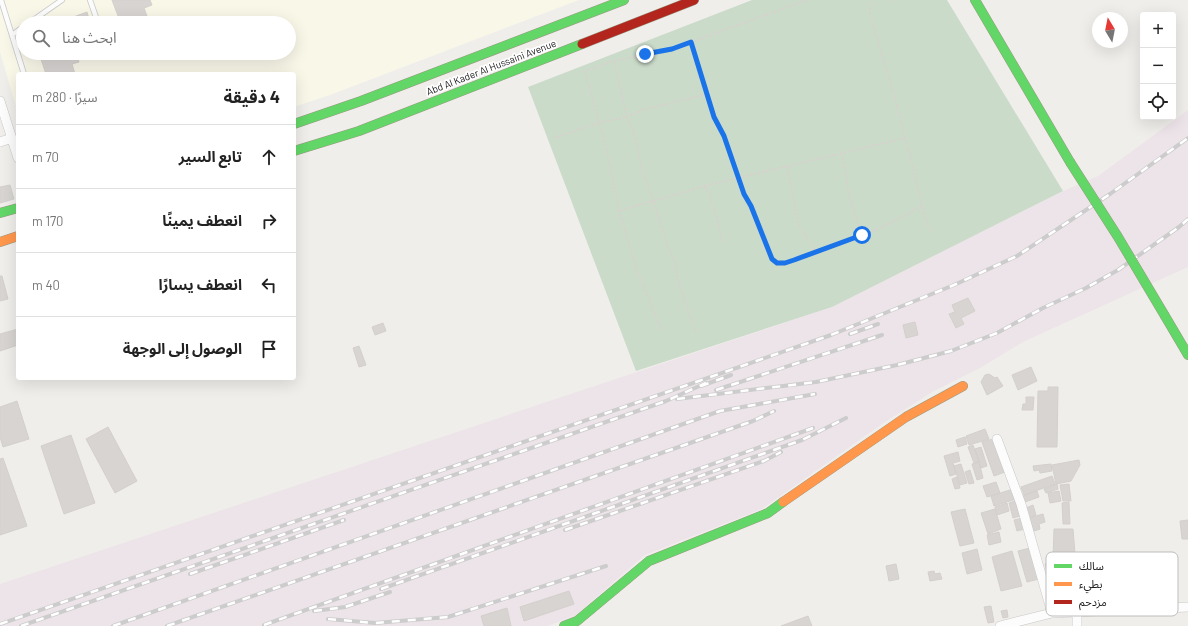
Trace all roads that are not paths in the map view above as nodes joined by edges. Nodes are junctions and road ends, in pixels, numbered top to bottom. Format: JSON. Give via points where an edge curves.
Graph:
{"nodes":[{"id":1,"x":1,"y":0,"type":"edge"},
{"id":2,"x":62,"y":0,"type":"edge"},
{"id":3,"x":90,"y":0,"type":"edge"},
{"id":4,"x":624,"y":0,"type":"edge"},
{"id":5,"x":694,"y":0,"type":"edge"},
{"id":6,"x":975,"y":0,"type":"edge"},
{"id":7,"x":39,"y":16,"type":"edge"},
{"id":8,"x":96,"y":16,"type":"edge"},
{"id":9,"x":16,"y":32,"type":"edge"},
{"id":10,"x":12,"y":35,"type":"junction"},
{"id":11,"x":16,"y":48,"type":"edge"},
{"id":12,"x":20,"y":60,"type":"edge"},
{"id":13,"x":23,"y":72,"type":"edge"},
{"id":14,"x":0,"y":101,"type":"edge"},
{"id":15,"x":296,"y":123,"type":"edge"},
{"id":16,"x":12,"y":138,"type":"junction"},
{"id":17,"x":0,"y":142,"type":"edge"},
{"id":18,"x":296,"y":150,"type":"edge"},
{"id":19,"x":16,"y":151,"type":"edge"},
{"id":20,"x":16,"y":209,"type":"edge"},
{"id":21,"x":0,"y":213,"type":"edge"},
{"id":22,"x":16,"y":237,"type":"edge"},
{"id":23,"x":0,"y":242,"type":"edge"},
{"id":24,"x":1188,"y":355,"type":"edge"},
{"id":25,"x":963,"y":386,"type":"dead end"},
{"id":26,"x":997,"y":439,"type":"dead end"},
{"id":27,"x":1046,"y":591,"type":"edge"},
{"id":28,"x":1178,"y":607,"type":"edge"},
{"id":29,"x":1188,"y":607,"type":"edge"},
{"id":30,"x":1046,"y":614,"type":"edge"},
{"id":31,"x":564,"y":626,"type":"edge"},
{"id":32,"x":1000,"y":626,"type":"edge"}],
"edges":[{"from":1,"to":10,"type":"lane"},
{"from":2,"to":7,"type":"lane"},
{"from":3,"to":8,"type":"lane"},
{"from":4,"to":15,"type":"street","name":"Abd Al Kader Al Hussaini Avenue"},
{"from":5,"to":18,"type":"street","name":"Abd Al Kader Al Hussaini Avenue","via":[[359,130]]},
{"from":6,"to":24,"type":"street","bridge":true},
{"from":9,"to":10,"type":"lane"},
{"from":10,"to":11,"type":"lane"},
{"from":12,"to":13,"type":"lane"},
{"from":14,"to":16,"type":"street"},
{"from":16,"to":17,"type":"street"},
{"from":16,"to":19,"type":"street"},
{"from":20,"to":21,"type":"street"},
{"from":22,"to":23,"type":"street"},
{"from":25,"to":31,"type":"street","via":[[906,417],[768,513],[649,561],[577,621]]},
{"from":26,"to":27,"type":"street","via":[[1022,504]]},
{"from":28,"to":29,"type":"street"},
{"from":30,"to":32,"type":"street"}]}
